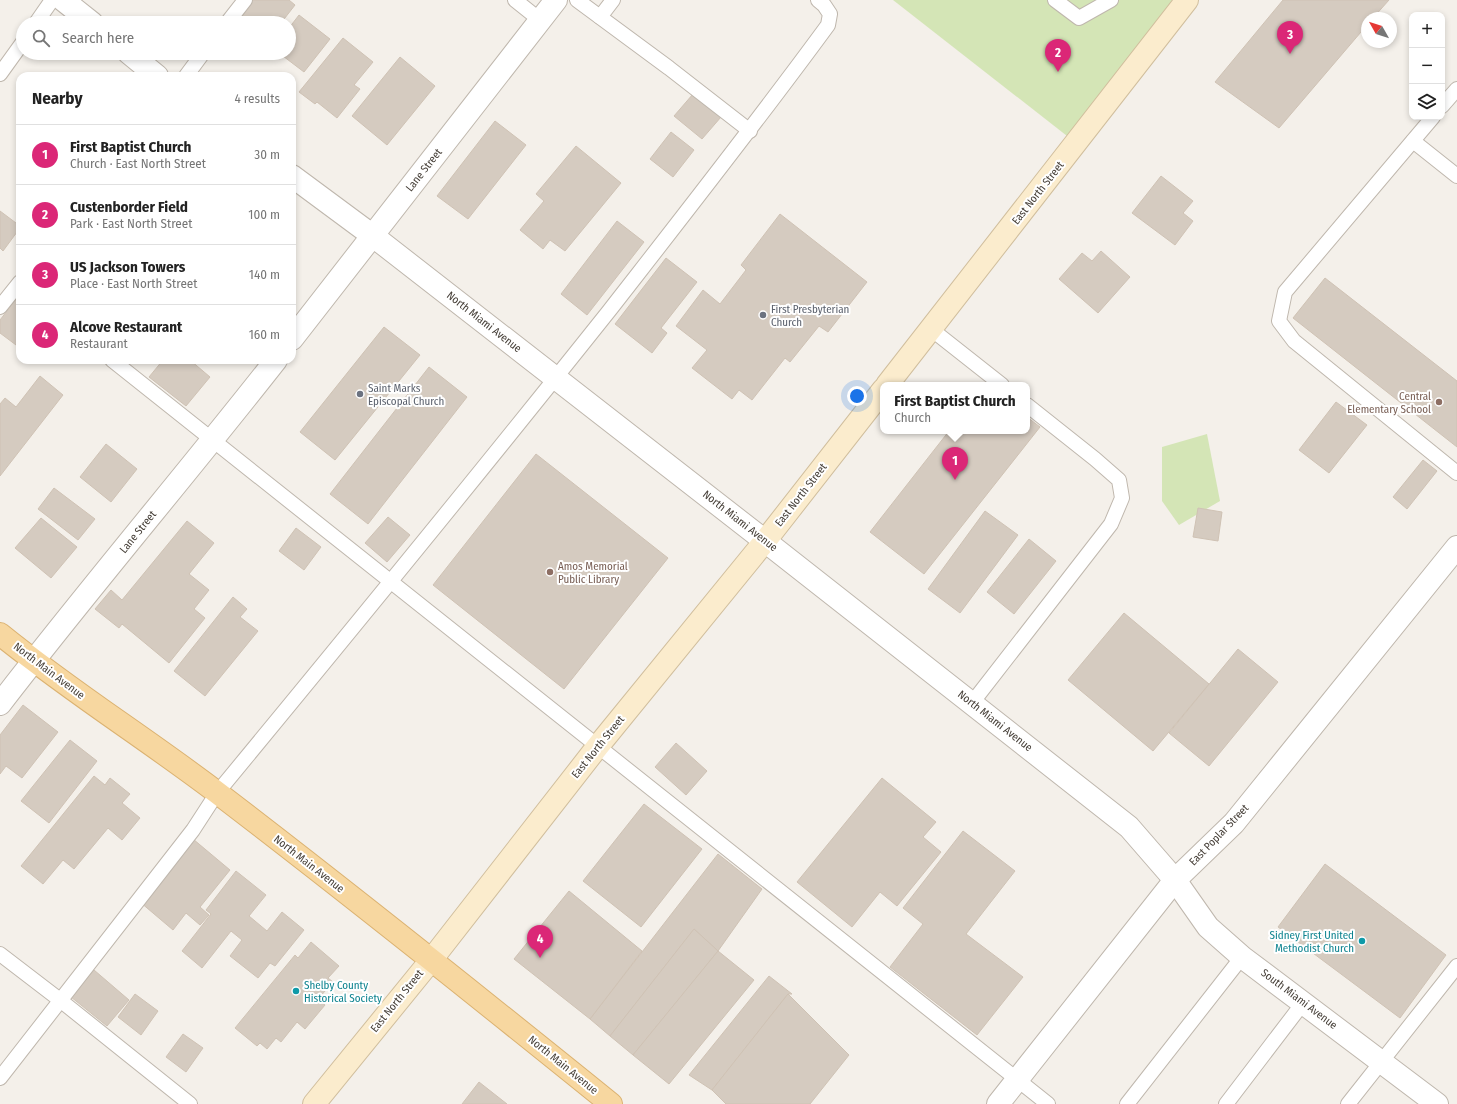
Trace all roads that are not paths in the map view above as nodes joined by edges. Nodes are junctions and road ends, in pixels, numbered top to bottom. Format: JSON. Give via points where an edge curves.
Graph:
{"nodes":[{"id":1,"x":52,"y":0,"type":"edge"},
{"id":2,"x":63,"y":0,"type":"edge"},
{"id":3,"x":245,"y":0,"type":"edge"},
{"id":4,"x":515,"y":0,"type":"edge"},
{"id":5,"x":556,"y":0,"type":"edge"},
{"id":6,"x":577,"y":0,"type":"edge"},
{"id":7,"x":613,"y":0,"type":"edge"},
{"id":8,"x":1055,"y":0,"type":"edge"},
{"id":9,"x":1111,"y":0,"type":"edge"},
{"id":10,"x":1188,"y":0,"type":"edge"},
{"id":11,"x":821,"y":2,"type":"edge"},
{"id":12,"x":41,"y":16,"type":"edge"},
{"id":13,"x":83,"y":16,"type":"edge"},
{"id":14,"x":232,"y":16,"type":"edge"},
{"id":15,"x":600,"y":17,"type":"junction"},
{"id":16,"x":540,"y":20,"type":"junction"},
{"id":17,"x":16,"y":52,"type":"edge"},
{"id":18,"x":138,"y":60,"type":"edge"},
{"id":19,"x":199,"y":60,"type":"edge"},
{"id":20,"x":152,"y":72,"type":"edge"},
{"id":21,"x":189,"y":72,"type":"edge"},
{"id":22,"x":0,"y":74,"type":"edge"},
{"id":23,"x":1457,"y":89,"type":"edge"},
{"id":24,"x":1445,"y":103,"type":"edge"},
{"id":25,"x":1430,"y":120,"type":"edge"},
{"id":26,"x":750,"y":131,"type":"junction"},
{"id":27,"x":1413,"y":141,"type":"junction"},
{"id":28,"x":1457,"y":176,"type":"edge"},
{"id":29,"x":296,"y":179,"type":"edge"},
{"id":30,"x":373,"y":236,"type":"junction"},
{"id":31,"x":16,"y":288,"type":"edge"},
{"id":32,"x":0,"y":307,"type":"edge"},
{"id":33,"x":931,"y":329,"type":"junction"},
{"id":34,"x":296,"y":334,"type":"edge"},
{"id":35,"x":117,"y":364,"type":"edge"},
{"id":36,"x":273,"y":364,"type":"edge"},
{"id":37,"x":556,"y":378,"type":"junction"},
{"id":38,"x":889,"y":382,"type":"edge"},
{"id":39,"x":998,"y":382,"type":"edge"},
{"id":40,"x":880,"y":394,"type":"edge"},
{"id":41,"x":1030,"y":407,"type":"edge"},
{"id":42,"x":212,"y":441,"type":"junction"},
{"id":43,"x":1457,"y":473,"type":"edge"},
{"id":44,"x":766,"y":541,"type":"junction"},
{"id":45,"x":1457,"y":547,"type":"edge"},
{"id":46,"x":391,"y":582,"type":"junction"},
{"id":47,"x":0,"y":634,"type":"edge"},
{"id":48,"x":33,"y":661,"type":"junction"},
{"id":49,"x":972,"y":703,"type":"junction"},
{"id":50,"x":0,"y":704,"type":"edge"},
{"id":51,"x":598,"y":746,"type":"junction"},
{"id":52,"x":218,"y":793,"type":"junction"},
{"id":53,"x":1175,"y":880,"type":"junction"},
{"id":54,"x":0,"y":954,"type":"edge"},
{"id":55,"x":1242,"y":957,"type":"junction"},
{"id":56,"x":432,"y":960,"type":"junction"},
{"id":57,"x":1457,"y":966,"type":"edge"},
{"id":58,"x":60,"y":1000,"type":"junction"},
{"id":59,"x":1304,"y":1003,"type":"junction"},
{"id":60,"x":1382,"y":1061,"type":"junction"},
{"id":61,"x":0,"y":1078,"type":"edge"},
{"id":62,"x":1016,"y":1078,"type":"junction"},
{"id":63,"x":190,"y":1104,"type":"edge"},
{"id":64,"x":314,"y":1104,"type":"edge"},
{"id":65,"x":611,"y":1104,"type":"edge"},
{"id":66,"x":998,"y":1104,"type":"edge"},
{"id":67,"x":1048,"y":1104,"type":"edge"},
{"id":68,"x":1127,"y":1104,"type":"edge"},
{"id":69,"x":1226,"y":1104,"type":"edge"},
{"id":70,"x":1348,"y":1104,"type":"edge"},
{"id":71,"x":1437,"y":1104,"type":"edge"}],
"edges":[{"from":1,"to":12,"type":"lane"},
{"from":2,"to":13,"type":"street"},
{"from":3,"to":14,"type":"lane"},
{"from":4,"to":16,"type":"lane"},
{"from":5,"to":16,"type":"street","name":"Lane Street"},
{"from":6,"to":15,"type":"lane"},
{"from":7,"to":15,"type":"lane"},
{"from":8,"to":9,"type":"lane","via":[[1079,18]]},
{"from":10,"to":33,"type":"main road","name":"East North Street"},
{"from":11,"to":26,"type":"lane","via":[[830,14],[828,25]]},
{"from":15,"to":26,"type":"lane"},
{"from":16,"to":30,"type":"street","name":"Lane Street"},
{"from":17,"to":22,"type":"lane"},
{"from":18,"to":20,"type":"street"},
{"from":19,"to":21,"type":"lane"},
{"from":23,"to":24,"type":"lane"},
{"from":25,"to":27,"type":"lane"},
{"from":26,"to":37,"type":"lane"},
{"from":27,"to":28,"type":"lane"},
{"from":27,"to":43,"type":"lane","via":[[1285,292],[1279,321],[1294,341]]},
{"from":29,"to":30,"type":"street","name":"North Miami Avenue"},
{"from":30,"to":34,"type":"street","name":"Lane Street"},
{"from":30,"to":37,"type":"street","name":"North Miami Avenue"},
{"from":31,"to":32,"type":"lane"},
{"from":33,"to":38,"type":"main road","name":"East North Street"},
{"from":33,"to":39,"type":"lane"},
{"from":35,"to":42,"type":"lane"},
{"from":36,"to":42,"type":"street","name":"Lane Street"},
{"from":37,"to":44,"type":"street","name":"North Miami Avenue"},
{"from":37,"to":46,"type":"lane"},
{"from":40,"to":44,"type":"main road","name":"East North Street"},
{"from":41,"to":49,"type":"lane","via":[[1119,480],[1122,498],[1111,524]]},
{"from":42,"to":46,"type":"lane"},
{"from":42,"to":48,"type":"street","name":"Lane Street"},
{"from":44,"to":49,"type":"street","name":"North Miami Avenue"},
{"from":44,"to":51,"type":"main road","name":"East North Street"},
{"from":45,"to":53,"type":"street","name":"East Poplar Street","via":[[1234,823]]},
{"from":46,"to":51,"type":"lane"},
{"from":46,"to":52,"type":"lane"},
{"from":47,"to":48,"type":"main road","name":"North Main Avenue"},
{"from":48,"to":50,"type":"street","name":"Lane Street"},
{"from":48,"to":52,"type":"main road","name":"North Main Avenue"},
{"from":49,"to":53,"type":"street","name":"North Miami Avenue","via":[[1129,826]]},
{"from":51,"to":56,"type":"main road","name":"East North Street"},
{"from":51,"to":62,"type":"lane"},
{"from":52,"to":56,"type":"main road","name":"North Main Avenue"},
{"from":52,"to":58,"type":"lane","via":[[194,830]]},
{"from":53,"to":55,"type":"street","name":"South Miami Avenue","via":[[1208,927]]},
{"from":53,"to":62,"type":"street","name":"East Poplar Street"},
{"from":54,"to":58,"type":"lane"},
{"from":55,"to":59,"type":"street","name":"South Miami Avenue"},
{"from":55,"to":68,"type":"lane"},
{"from":56,"to":64,"type":"main road","name":"East North Street"},
{"from":56,"to":65,"type":"main road","name":"North Main Avenue"},
{"from":57,"to":60,"type":"lane"},
{"from":58,"to":61,"type":"lane"},
{"from":58,"to":63,"type":"lane"},
{"from":59,"to":60,"type":"street","name":"South Miami Avenue"},
{"from":59,"to":69,"type":"lane"},
{"from":60,"to":70,"type":"lane"},
{"from":60,"to":71,"type":"street","name":"South Miami Avenue"},
{"from":62,"to":66,"type":"street","name":"East Poplar Street"},
{"from":62,"to":67,"type":"lane"}]}
